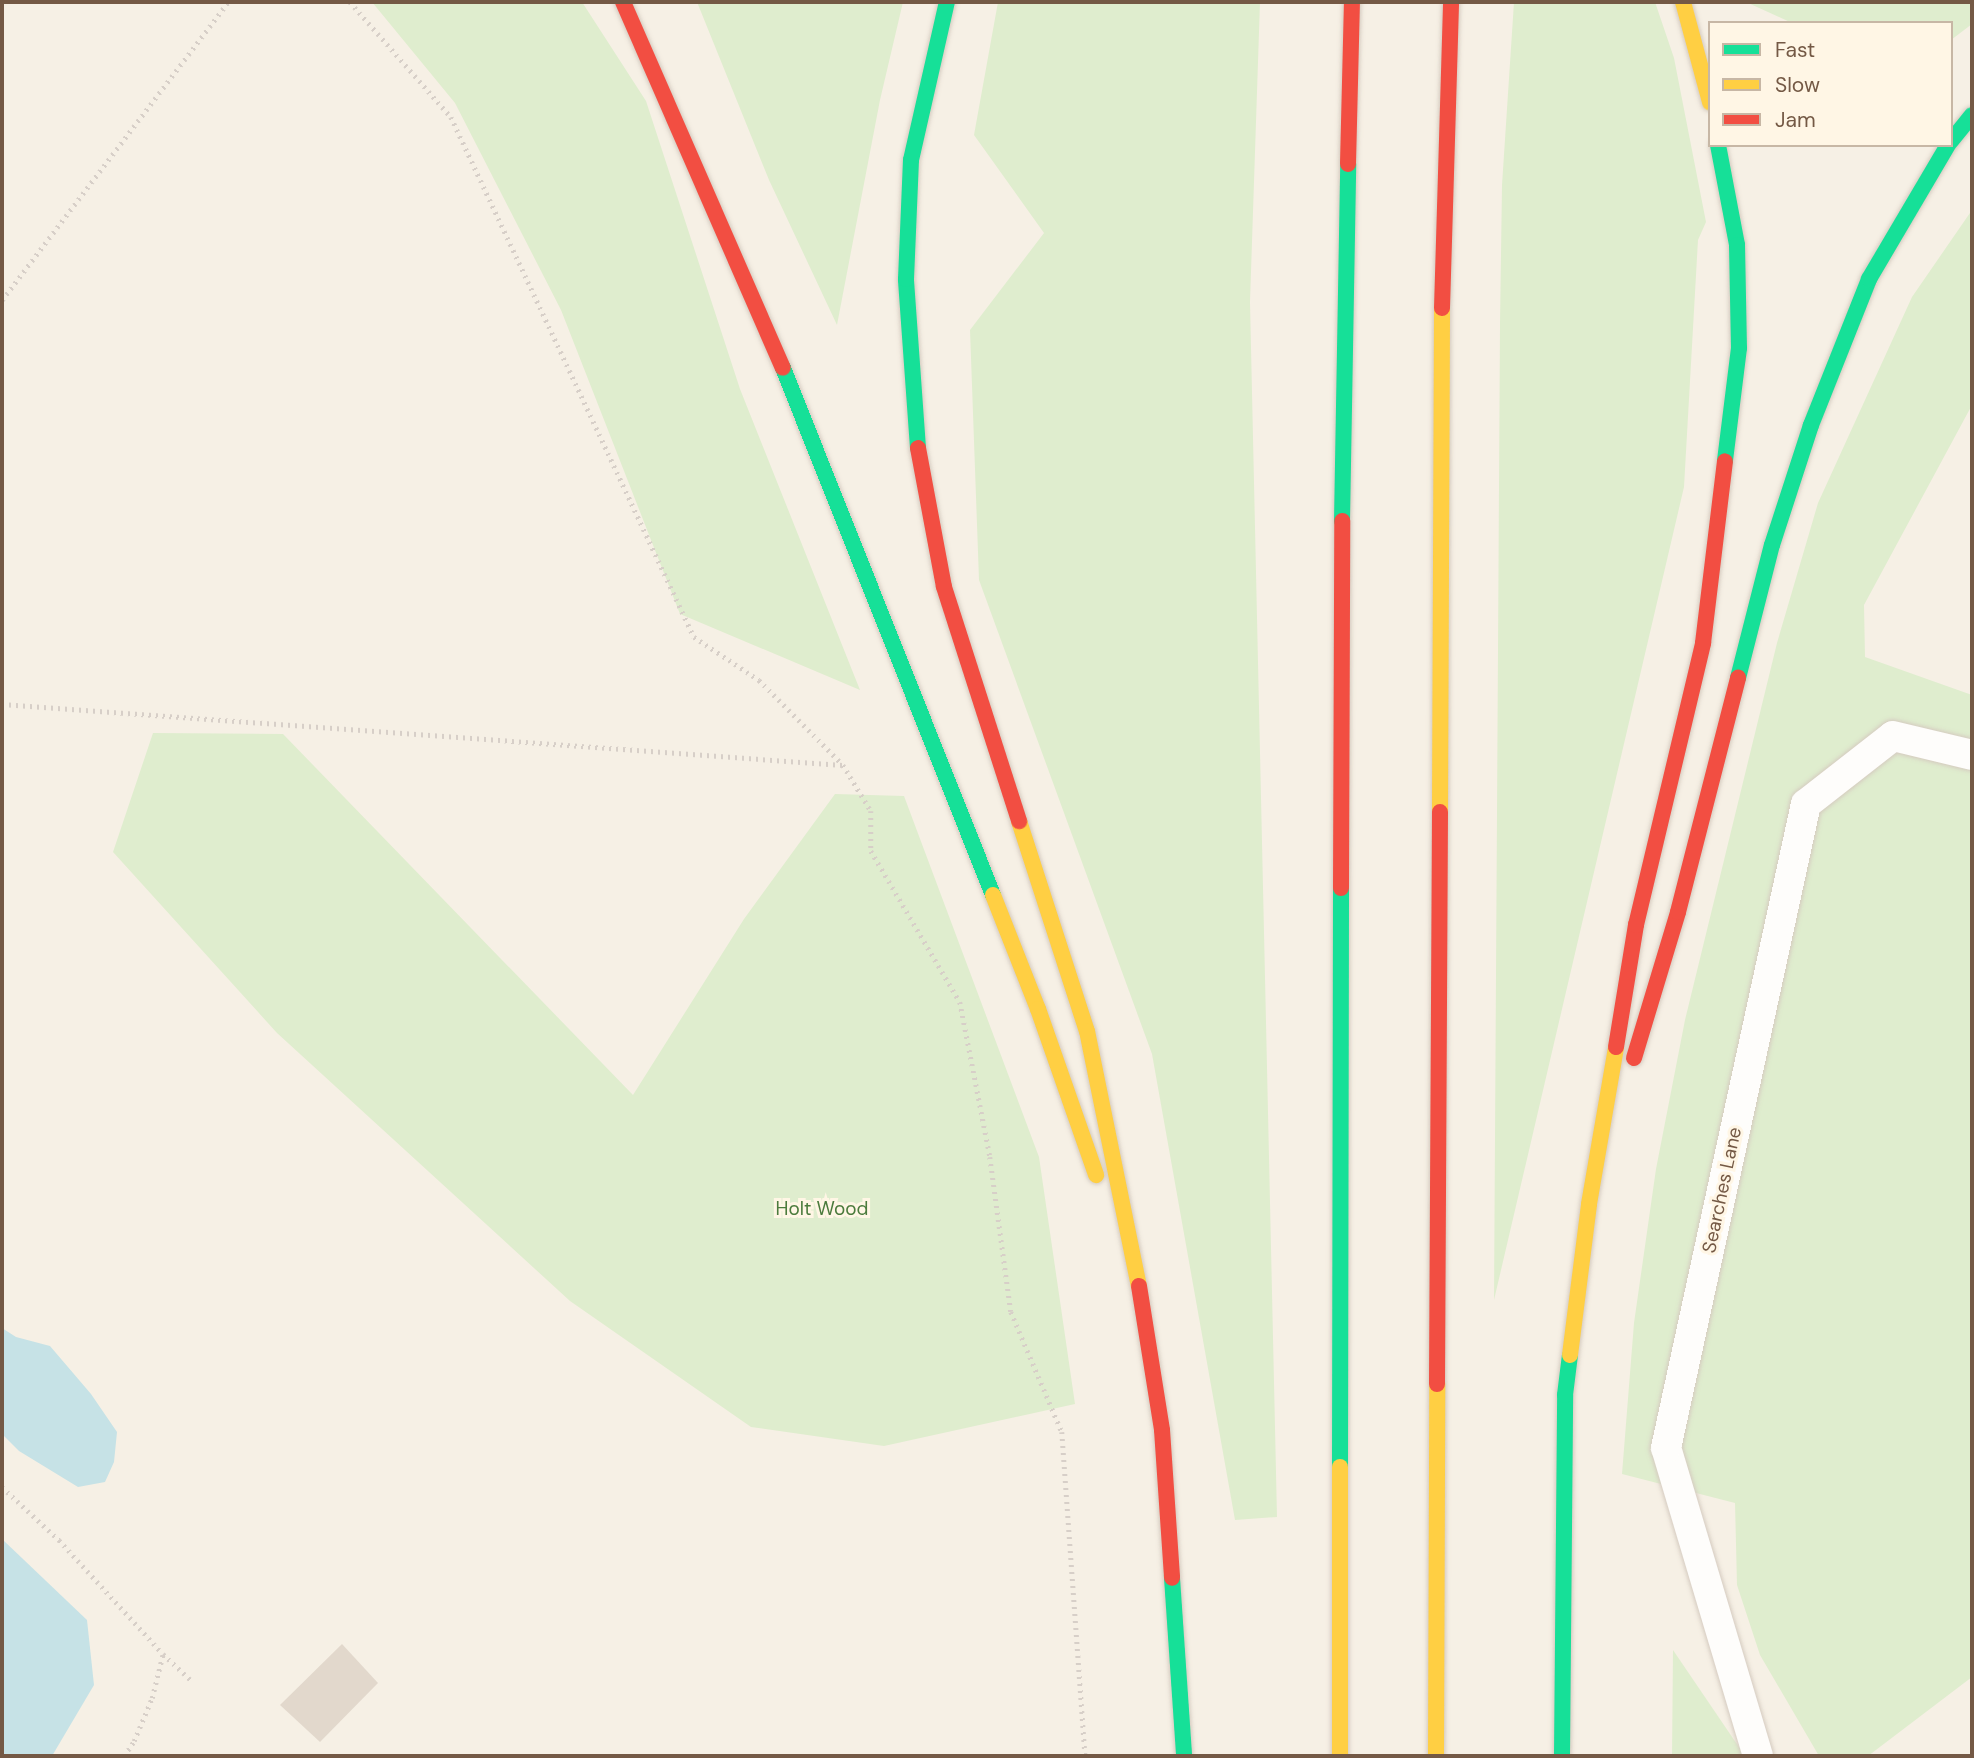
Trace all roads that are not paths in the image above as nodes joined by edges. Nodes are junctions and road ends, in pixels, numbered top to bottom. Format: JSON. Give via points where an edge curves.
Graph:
{"nodes":[{"id":1,"x":623,"y":2,"type":"edge"},
{"id":2,"x":947,"y":2,"type":"edge"},
{"id":3,"x":1352,"y":2,"type":"edge"},
{"id":4,"x":1451,"y":2,"type":"edge"},
{"id":5,"x":1684,"y":2,"type":"edge"},
{"id":6,"x":1708,"y":94,"type":"edge"},
{"id":7,"x":1972,"y":115,"type":"edge"},
{"id":8,"x":1953,"y":139,"type":"edge"},
{"id":9,"x":1718,"y":147,"type":"edge"},
{"id":10,"x":1948,"y":147,"type":"edge"},
{"id":11,"x":1972,"y":755,"type":"edge"},
{"id":12,"x":1589,"y":1204,"type":"junction"},
{"id":13,"x":1145,"y":1315,"type":"junction"},
{"id":14,"x":1184,"y":1756,"type":"edge"},
{"id":15,"x":1340,"y":1756,"type":"edge"},
{"id":16,"x":1436,"y":1756,"type":"edge"},
{"id":17,"x":1562,"y":1756,"type":"edge"},
{"id":18,"x":1758,"y":1756,"type":"edge"}],
"edges":[{"from":1,"to":13,"type":"highway","via":[[811,433],[1038,1009]]},
{"from":2,"to":13,"type":"highway","via":[[911,160],[906,279],[916,440],[944,587],[1087,1031]]},
{"from":3,"to":15,"type":"highway","via":[[1342,409]]},
{"from":4,"to":16,"type":"highway","via":[[1441,277]]},
{"from":5,"to":6,"type":"highway"},
{"from":7,"to":8,"type":"highway"},
{"from":9,"to":12,"type":"highway","via":[[1737,245],[1739,348],[1726,471],[1703,643],[1636,925]]},
{"from":10,"to":12,"type":"highway","via":[[1869,279],[1811,425],[1772,545],[1678,912]]},
{"from":11,"to":18,"type":"street","name":"Searches Lane","via":[[1893,736],[1806,804],[1666,1448]]},
{"from":12,"to":17,"type":"highway","via":[[1565,1395]]},
{"from":13,"to":14,"type":"highway","via":[[1162,1430]]}]}
